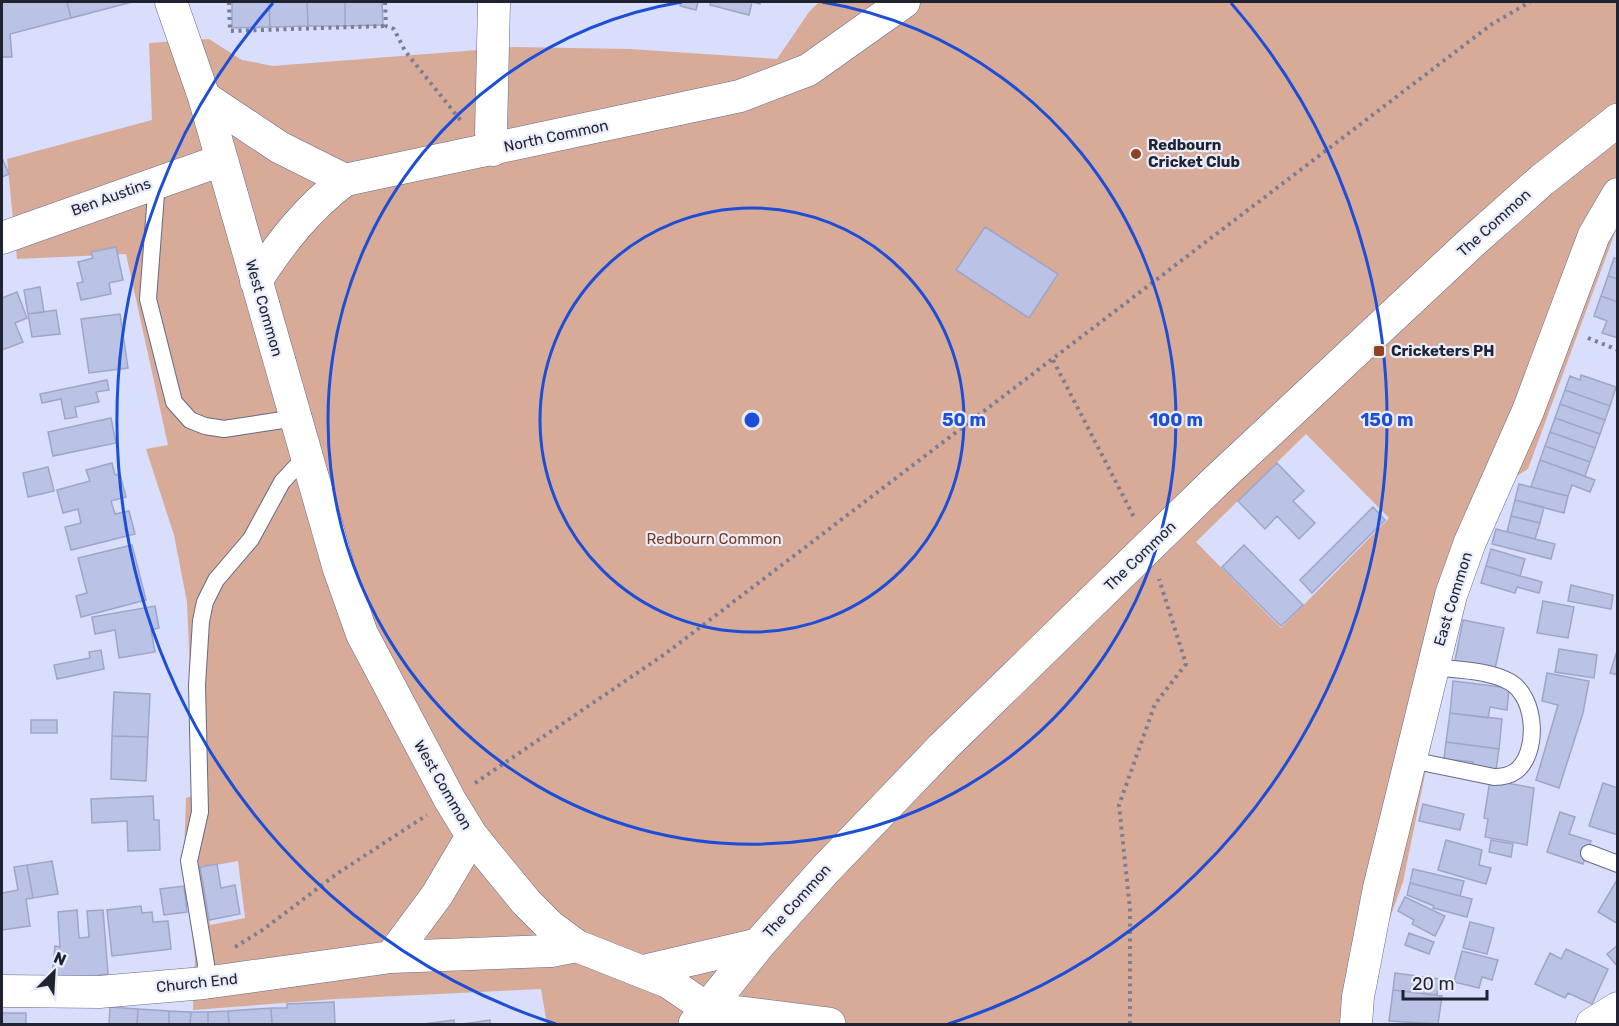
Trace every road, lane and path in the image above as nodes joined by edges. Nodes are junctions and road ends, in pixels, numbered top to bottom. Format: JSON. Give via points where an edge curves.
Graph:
{"nodes":[{"id":1,"x":171,"y":2,"type":"edge"},
{"id":2,"x":229,"y":2,"type":"edge"},
{"id":3,"x":385,"y":2,"type":"edge"},
{"id":4,"x":494,"y":2,"type":"edge"},
{"id":5,"x":904,"y":2,"type":"edge"},
{"id":6,"x":1530,"y":2,"type":"edge"},
{"id":7,"x":386,"y":27,"type":"junction"},
{"id":8,"x":204,"y":97,"type":"junction"},
{"id":9,"x":1617,"y":120,"type":"edge"},
{"id":10,"x":462,"y":123,"type":"dead end"},
{"id":11,"x":494,"y":150,"type":"junction"},
{"id":12,"x":222,"y":160,"type":"junction"},
{"id":13,"x":345,"y":180,"type":"junction"},
{"id":14,"x":157,"y":181,"type":"junction"},
{"id":15,"x":1617,"y":194,"type":"edge"},
{"id":16,"x":2,"y":238,"type":"edge"},
{"id":17,"x":256,"y":281,"type":"junction"},
{"id":18,"x":1053,"y":360,"type":"junction"},
{"id":19,"x":296,"y":418,"type":"junction"},
{"id":20,"x":306,"y":456,"type":"junction"},
{"id":21,"x":1149,"y":547,"type":"junction"},
{"id":22,"x":1434,"y":666,"type":"junction"},
{"id":23,"x":1411,"y":759,"type":"junction"},
{"id":24,"x":450,"y":800,"type":"junction"},
{"id":25,"x":472,"y":836,"type":"junction"},
{"id":26,"x":1589,"y":853,"type":"dead end"},
{"id":27,"x":1617,"y":864,"type":"edge"},
{"id":28,"x":759,"y":944,"type":"junction"},
{"id":29,"x":577,"y":946,"type":"junction"},
{"id":30,"x":391,"y":957,"type":"junction"},
{"id":31,"x":643,"y":971,"type":"junction"},
{"id":32,"x":205,"y":974,"type":"junction"},
{"id":33,"x":2,"y":991,"type":"edge"},
{"id":34,"x":1617,"y":1008,"type":"edge"},
{"id":35,"x":702,"y":1017,"type":"edge"},
{"id":36,"x":829,"y":1024,"type":"edge"},
{"id":37,"x":1130,"y":1024,"type":"edge"},
{"id":38,"x":1356,"y":1024,"type":"edge"},
{"id":39,"x":1592,"y":1024,"type":"edge"}],
"edges":[{"from":1,"to":8,"type":"street","name":"West Common"},
{"from":2,"to":7,"type":"path","via":[[230,31]]},
{"from":3,"to":7,"type":"path"},
{"from":4,"to":11,"type":"street"},
{"from":5,"to":11,"type":"street","name":"North Common","via":[[808,70],[740,96]]},
{"from":6,"to":18,"type":"path","via":[[1492,24]]},
{"from":7,"to":10,"type":"path","via":[[394,29],[405,51]]},
{"from":8,"to":12,"type":"street","name":"West Common"},
{"from":8,"to":13,"type":"street","via":[[279,147]]},
{"from":9,"to":21,"type":"street","name":"The Common","via":[[1473,241]]},
{"from":11,"to":13,"type":"street","name":"North Common"},
{"from":12,"to":14,"type":"street","name":"Ben Austins"},
{"from":12,"to":17,"type":"street","name":"West Common"},
{"from":13,"to":17,"type":"street","via":[[317,202]]},
{"from":14,"to":16,"type":"street","name":"Ben Austins"},
{"from":14,"to":19,"type":"lane","via":[[148,299],[174,402],[190,420],[224,429]]},
{"from":15,"to":22,"type":"street","name":"East Common","via":[[1594,235],[1528,411],[1470,542],[1451,595]]},
{"from":17,"to":19,"type":"street","name":"West Common"},
{"from":18,"to":21,"type":"path"},
{"from":18,"to":24,"type":"path","via":[[665,654]]},
{"from":19,"to":20,"type":"street","name":"West Common"},
{"from":20,"to":24,"type":"street","name":"West Common","via":[[362,634]]},
{"from":20,"to":32,"type":"lane","via":[[282,482],[251,539],[216,580],[201,621],[197,685],[200,812],[189,861]]},
{"from":21,"to":28,"type":"street","name":"The Common","via":[[943,747]]},
{"from":21,"to":37,"type":"path","via":[[1186,664],[1155,704],[1119,805],[1130,909]]},
{"from":22,"to":23,"type":"street","name":"East Common"},
{"from":22,"to":23,"type":"lane","via":[[1490,675],[1510,682],[1526,695],[1533,723],[1525,761],[1516,771],[1494,777]]},
{"from":23,"to":38,"type":"street","name":"East Common","via":[[1379,888]]},
{"from":24,"to":25,"type":"street","name":"West Common"},
{"from":24,"to":32,"type":"path","via":[[338,873]]},
{"from":25,"to":29,"type":"street","name":"West Common","via":[[526,902]]},
{"from":25,"to":30,"type":"street","via":[[437,895]]},
{"from":26,"to":27,"type":"lane"},
{"from":28,"to":31,"type":"street"},
{"from":28,"to":35,"type":"street","name":"The Common"},
{"from":29,"to":30,"type":"street","name":"Church End","via":[[550,951]]},
{"from":29,"to":31,"type":"street","name":"West Common"},
{"from":30,"to":32,"type":"street","name":"Church End"},
{"from":31,"to":35,"type":"street","name":"West Common","via":[[668,982]]},
{"from":32,"to":33,"type":"street","name":"Church End","via":[[99,992]]},
{"from":34,"to":39,"type":"street"},
{"from":35,"to":36,"type":"street"}]}
